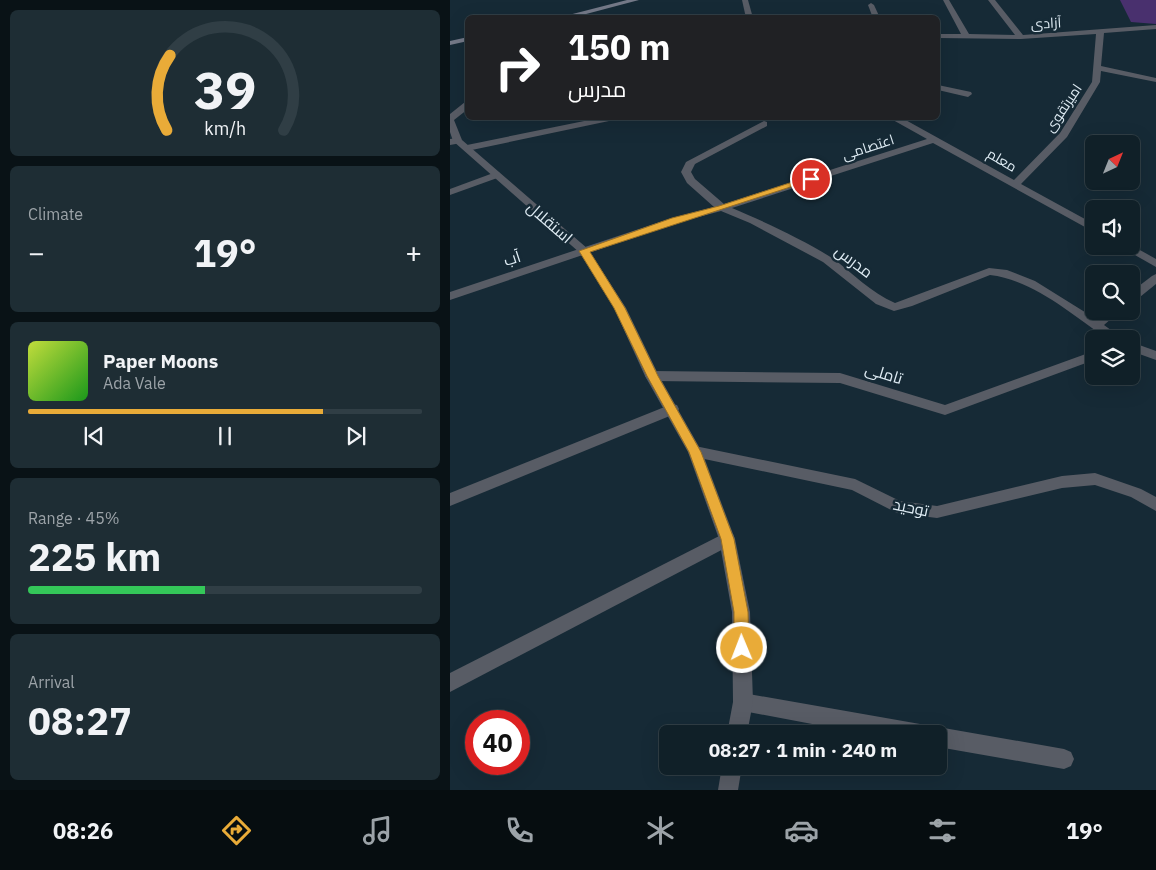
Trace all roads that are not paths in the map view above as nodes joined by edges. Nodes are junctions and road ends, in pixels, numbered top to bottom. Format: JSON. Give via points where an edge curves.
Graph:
{"nodes":[{"id":1,"x":636,"y":0,"type":"edge"},
{"id":2,"x":745,"y":0,"type":"edge"},
{"id":3,"x":946,"y":0,"type":"edge"},
{"id":4,"x":991,"y":0,"type":"edge"},
{"id":5,"x":871,"y":5,"type":"dead end"},
{"id":6,"x":573,"y":15,"type":"edge"},
{"id":7,"x":749,"y":15,"type":"edge"},
{"id":8,"x":876,"y":15,"type":"edge"},
{"id":9,"x":1156,"y":27,"type":"edge"},
{"id":10,"x":1100,"y":32,"type":"junction"},
{"id":11,"x":940,"y":36,"type":"edge"},
{"id":12,"x":966,"y":36,"type":"junction"},
{"id":13,"x":1021,"y":37,"type":"junction"},
{"id":14,"x":465,"y":40,"type":"edge"},
{"id":15,"x":450,"y":43,"type":"edge"},
{"id":16,"x":1097,"y":68,"type":"junction"},
{"id":17,"x":1156,"y":80,"type":"edge"},
{"id":18,"x":940,"y":88,"type":"edge"},
{"id":19,"x":968,"y":94,"type":"dead end"},
{"id":20,"x":465,"y":107,"type":"edge"},
{"id":21,"x":450,"y":120,"type":"edge"},
{"id":22,"x":600,"y":120,"type":"edge"},
{"id":23,"x":900,"y":120,"type":"edge"},
{"id":24,"x":764,"y":124,"type":"dead end"},
{"id":25,"x":936,"y":139,"type":"junction"},
{"id":26,"x":454,"y":141,"type":"edge"},
{"id":27,"x":467,"y":148,"type":"junction"},
{"id":28,"x":496,"y":175,"type":"junction"},
{"id":29,"x":1015,"y":184,"type":"junction"},
{"id":30,"x":450,"y":192,"type":"edge"},
{"id":31,"x":722,"y":208,"type":"junction"},
{"id":32,"x":1085,"y":224,"type":"edge"},
{"id":33,"x":584,"y":251,"type":"junction"},
{"id":34,"x":1140,"y":255,"type":"edge"},
{"id":35,"x":1156,"y":264,"type":"edge"},
{"id":36,"x":1156,"y":278,"type":"edge"},
{"id":37,"x":1140,"y":291,"type":"edge"},
{"id":38,"x":450,"y":296,"type":"edge"},
{"id":39,"x":1102,"y":320,"type":"edge"},
{"id":40,"x":1096,"y":325,"type":"junction"},
{"id":41,"x":1103,"y":330,"type":"edge"},
{"id":42,"x":1140,"y":350,"type":"edge"},
{"id":43,"x":1156,"y":356,"type":"edge"},
{"id":44,"x":1085,"y":358,"type":"edge"},
{"id":45,"x":652,"y":376,"type":"junction"},
{"id":46,"x":672,"y":409,"type":"junction"},
{"id":47,"x":695,"y":452,"type":"junction"},
{"id":48,"x":450,"y":500,"type":"edge"},
{"id":49,"x":1156,"y":505,"type":"edge"},
{"id":50,"x":727,"y":539,"type":"junction"},
{"id":51,"x":450,"y":683,"type":"edge"},
{"id":52,"x":743,"y":702,"type":"junction"},
{"id":53,"x":739,"y":725,"type":"edge"},
{"id":54,"x":870,"y":725,"type":"edge"},
{"id":55,"x":947,"y":739,"type":"edge"},
{"id":56,"x":1064,"y":759,"type":"dead end"},
{"id":57,"x":730,"y":775,"type":"edge"},
{"id":58,"x":728,"y":790,"type":"edge"}],
"edges":[{"from":1,"to":6,"type":"main road"},
{"from":2,"to":7,"type":"street"},
{"from":3,"to":12,"type":"street"},
{"from":4,"to":13,"type":"street"},
{"from":5,"to":8,"type":"street"},
{"from":9,"to":10,"type":"street","name":"آزادی"},
{"from":10,"to":13,"type":"street","name":"آزادی"},
{"from":10,"to":16,"type":"street","name":"امیرتقوی"},
{"from":11,"to":12,"type":"street","name":"آزادی"},
{"from":12,"to":13,"type":"street","name":"آزادی"},
{"from":14,"to":15,"type":"main road"},
{"from":16,"to":17,"type":"street"},
{"from":16,"to":29,"type":"street","name":"امیرتقوی","via":[[1096,82],[1064,135]]},
{"from":18,"to":19,"type":"street"},
{"from":20,"to":21,"type":"street","name":"استقلال"},
{"from":21,"to":26,"type":"street","name":"استقلال"},
{"from":22,"to":27,"type":"street"},
{"from":23,"to":25,"type":"street","name":"معلم"},
{"from":24,"to":31,"type":"street","via":[[690,162],[686,172],[691,181]]},
{"from":25,"to":29,"type":"street","name":"معلم"},
{"from":25,"to":31,"type":"street","name":"اعتصامی"},
{"from":26,"to":27,"type":"street","name":"استقلال"},
{"from":27,"to":28,"type":"street","name":"استقلال"},
{"from":28,"to":30,"type":"street"},
{"from":28,"to":33,"type":"street","name":"استقلال"},
{"from":29,"to":32,"type":"street","name":"معلم"},
{"from":31,"to":33,"type":"street"},
{"from":31,"to":40,"type":"street","name":"مدرس","via":[[754,221],[827,260],[880,301],[894,307],[989,271],[1004,272],[1022,278]]},
{"from":33,"to":38,"type":"street","name":"آب"},
{"from":33,"to":45,"type":"street","name":"استقلال","via":[[620,308]]},
{"from":34,"to":35,"type":"street"},
{"from":36,"to":37,"type":"street"},
{"from":39,"to":40,"type":"street"},
{"from":40,"to":41,"type":"street"},
{"from":42,"to":43,"type":"street"},
{"from":44,"to":45,"type":"street","name":"تاملی","via":[[945,410],[840,378]]},
{"from":45,"to":46,"type":"street","name":"استقلال"},
{"from":46,"to":47,"type":"street","name":"استقلال"},
{"from":46,"to":48,"type":"street"},
{"from":47,"to":49,"type":"street","name":"توحید","via":[[855,485],[896,507],[936,512],[1062,482],[1095,479],[1136,493]]},
{"from":47,"to":50,"type":"street","name":"استقلال"},
{"from":50,"to":51,"type":"street"},
{"from":50,"to":52,"type":"street","name":"استقلال","via":[[741,612]]},
{"from":52,"to":53,"type":"street","name":"استقلال"},
{"from":52,"to":54,"type":"street"},
{"from":55,"to":56,"type":"street"},
{"from":57,"to":58,"type":"street"}]}
